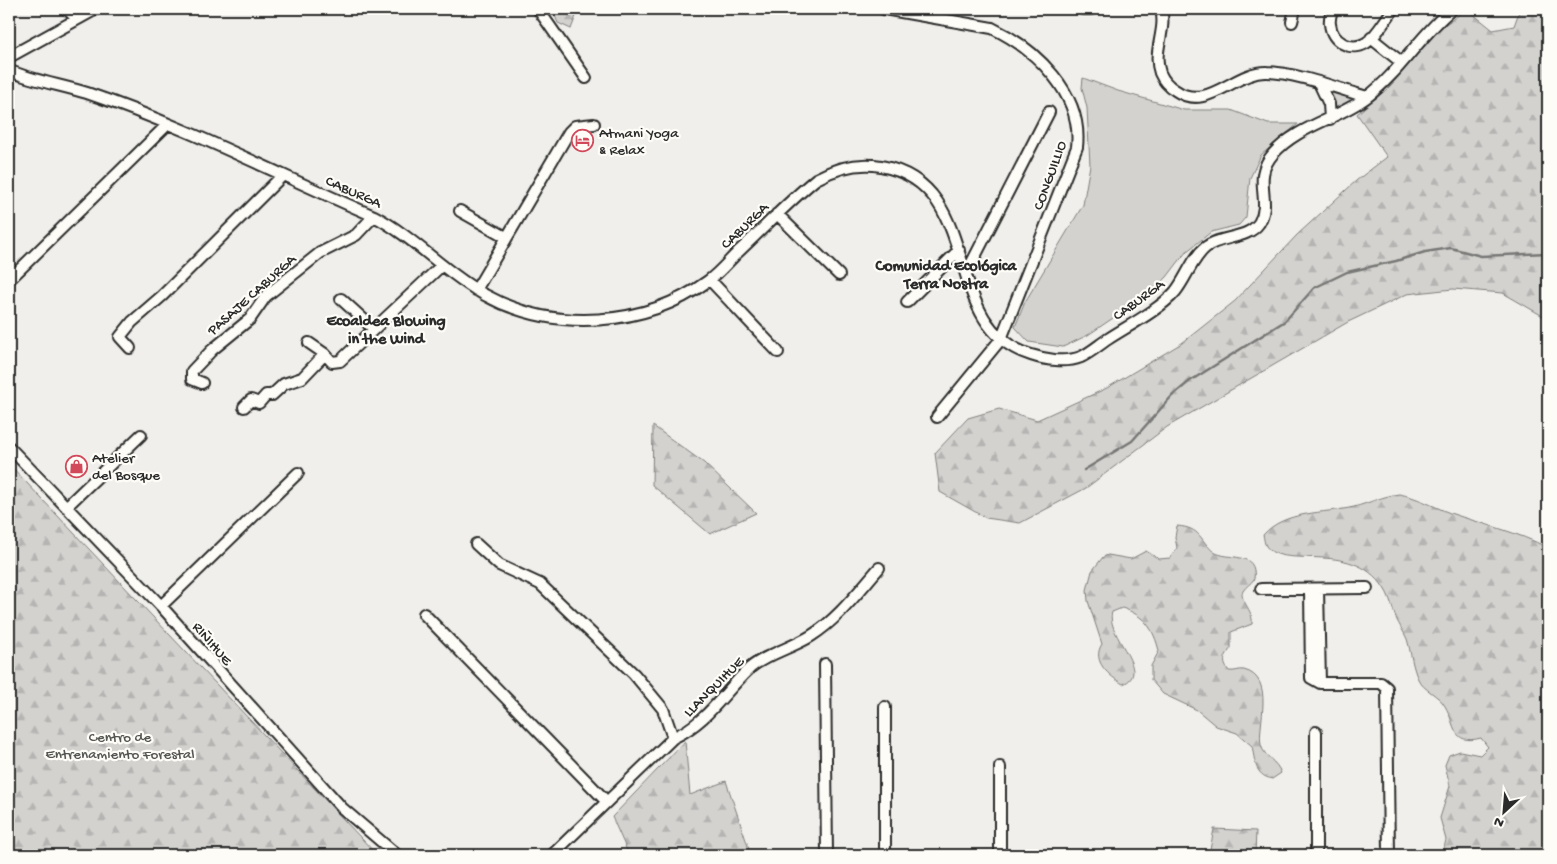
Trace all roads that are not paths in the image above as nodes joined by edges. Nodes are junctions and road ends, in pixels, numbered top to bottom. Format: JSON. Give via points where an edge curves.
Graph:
{"nodes":[{"id":1,"x":67,"y":9,"type":"edge"},
{"id":2,"x":96,"y":9,"type":"edge"},
{"id":3,"x":538,"y":9,"type":"edge"},
{"id":4,"x":884,"y":9,"type":"edge"},
{"id":5,"x":1083,"y":9,"type":"edge"},
{"id":6,"x":1091,"y":9,"type":"edge"},
{"id":7,"x":1161,"y":9,"type":"edge"},
{"id":8,"x":1295,"y":9,"type":"edge"},
{"id":9,"x":1332,"y":9,"type":"edge"},
{"id":10,"x":1394,"y":9,"type":"edge"},
{"id":11,"x":1452,"y":9,"type":"edge"},
{"id":12,"x":77,"y":19,"type":"junction"},
{"id":13,"x":1292,"y":22,"type":"dead end"},
{"id":14,"x":1371,"y":38,"type":"junction"},
{"id":15,"x":9,"y":57,"type":"edge"},
{"id":16,"x":1401,"y":62,"type":"junction"},
{"id":17,"x":9,"y":68,"type":"edge"},
{"id":18,"x":586,"y":78,"type":"dead end"},
{"id":19,"x":1319,"y":83,"type":"junction"},
{"id":20,"x":1367,"y":97,"type":"junction"},
{"id":21,"x":1049,"y":112,"type":"dead end"},
{"id":22,"x":1330,"y":118,"type":"junction"},
{"id":23,"x":594,"y":124,"type":"dead end"},
{"id":24,"x":167,"y":125,"type":"junction"},
{"id":25,"x":282,"y":176,"type":"junction"},
{"id":26,"x":460,"y":211,"type":"dead end"},
{"id":27,"x":778,"y":214,"type":"junction"},
{"id":28,"x":374,"y":216,"type":"junction"},
{"id":29,"x":506,"y":237,"type":"junction"},
{"id":30,"x":959,"y":250,"type":"junction"},
{"id":31,"x":441,"y":266,"type":"junction"},
{"id":32,"x":966,"y":274,"type":"junction"},
{"id":33,"x":839,"y":275,"type":"dead end"},
{"id":34,"x":12,"y":276,"type":"dead end"},
{"id":35,"x":710,"y":280,"type":"junction"},
{"id":36,"x":476,"y":290,"type":"junction"},
{"id":37,"x":341,"y":299,"type":"dead end"},
{"id":38,"x":907,"y":302,"type":"dead end"},
{"id":39,"x":374,"y":329,"type":"junction"},
{"id":40,"x":1001,"y":339,"type":"junction"},
{"id":41,"x":309,"y":343,"type":"dead end"},
{"id":42,"x":130,"y":348,"type":"dead end"},
{"id":43,"x":778,"y":352,"type":"dead end"},
{"id":44,"x":325,"y":354,"type":"junction"},
{"id":45,"x":202,"y":382,"type":"dead end"},
{"id":46,"x":244,"y":408,"type":"dead end"},
{"id":47,"x":937,"y":417,"type":"dead end"},
{"id":48,"x":141,"y":435,"type":"dead end"},
{"id":49,"x":9,"y":448,"type":"edge"},
{"id":50,"x":298,"y":473,"type":"dead end"},
{"id":51,"x":66,"y":507,"type":"junction"},
{"id":52,"x":476,"y":544,"type":"dead end"},
{"id":53,"x":879,"y":568,"type":"dead end"},
{"id":54,"x":1367,"y":588,"type":"dead end"},
{"id":55,"x":1261,"y":589,"type":"dead end"},
{"id":56,"x":1314,"y":589,"type":"junction"},
{"id":57,"x":161,"y":606,"type":"junction"},
{"id":58,"x":424,"y":614,"type":"dead end"},
{"id":59,"x":825,"y":664,"type":"dead end"},
{"id":60,"x":885,"y":707,"type":"dead end"},
{"id":61,"x":1316,"y":732,"type":"dead end"},
{"id":62,"x":674,"y":738,"type":"junction"},
{"id":63,"x":1000,"y":767,"type":"dead end"},
{"id":64,"x":607,"y":802,"type":"junction"},
{"id":65,"x":397,"y":855,"type":"edge"},
{"id":66,"x":552,"y":855,"type":"edge"},
{"id":67,"x":827,"y":855,"type":"edge"},
{"id":68,"x":885,"y":855,"type":"edge"},
{"id":69,"x":1000,"y":855,"type":"edge"},
{"id":70,"x":1316,"y":855,"type":"edge"},
{"id":71,"x":1390,"y":855,"type":"edge"}],
"edges":[{"from":1,"to":12,"type":"street"},
{"from":2,"to":12,"type":"street"},
{"from":3,"to":18,"type":"street"},
{"from":4,"to":40,"type":"street","name":"CONGUILLIO","via":[[992,28],[1004,34],[1027,49],[1045,67],[1073,108],[1078,123],[1077,147]]},
{"from":5,"to":6,"type":"street"},
{"from":7,"to":19,"type":"street","via":[[1164,23],[1158,66],[1167,83],[1178,92],[1203,97],[1241,77],[1261,72]]},
{"from":8,"to":13,"type":"street"},
{"from":9,"to":14,"type":"street","via":[[1330,26],[1340,42],[1354,46]]},
{"from":10,"to":14,"type":"street"},
{"from":11,"to":16,"type":"street","via":[[1422,36]]},
{"from":12,"to":15,"type":"street"},
{"from":14,"to":16,"type":"street"},
{"from":16,"to":20,"type":"street","via":[[1390,77]]},
{"from":17,"to":24,"type":"street","name":"CABURGA","via":[[33,80],[87,93]]},
{"from":19,"to":20,"type":"street"},
{"from":19,"to":22,"type":"street","via":[[1330,104]]},
{"from":20,"to":22,"type":"street"},
{"from":21,"to":32,"type":"street"},
{"from":22,"to":40,"type":"street","name":"CABURGA","via":[[1293,136],[1275,152],[1261,176],[1264,200],[1257,225],[1246,233],[1207,246],[1168,299],[1082,357],[1044,359],[1018,350]]},
{"from":23,"to":29,"type":"street","via":[[575,126],[568,132]]},
{"from":24,"to":25,"type":"street","name":"CABURGA"},
{"from":24,"to":34,"type":"street"},
{"from":25,"to":28,"type":"street","name":"CABURGA"},
{"from":25,"to":42,"type":"street","via":[[132,322],[120,337]]},
{"from":26,"to":29,"type":"street"},
{"from":27,"to":30,"type":"street","name":"CABURGA","via":[[825,174],[855,165],[887,167],[912,177],[932,193],[944,209]]},
{"from":27,"to":33,"type":"street"},
{"from":27,"to":35,"type":"street","name":"CABURGA"},
{"from":28,"to":31,"type":"street","name":"CABURGA"},
{"from":28,"to":45,"type":"street","name":"PASAJE CABURGA","via":[[356,235],[320,253],[266,296],[250,319],[206,355],[192,371],[192,379]]},
{"from":29,"to":36,"type":"street"},
{"from":30,"to":32,"type":"street","name":"CABURGA"},
{"from":30,"to":38,"type":"street"},
{"from":31,"to":36,"type":"street","name":"CABURGA"},
{"from":31,"to":39,"type":"street"},
{"from":32,"to":40,"type":"street","name":"CABURGA","via":[[979,312]]},
{"from":35,"to":36,"type":"street","name":"CABURGA","via":[[659,307],[599,320],[537,314]]},
{"from":35,"to":43,"type":"street"},
{"from":37,"to":39,"type":"street"},
{"from":39,"to":44,"type":"street","via":[[340,361],[332,362]]},
{"from":40,"to":47,"type":"street","name":"CONGUILLIO"},
{"from":41,"to":44,"type":"street"},
{"from":44,"to":46,"type":"street","via":[[302,378],[284,384],[259,403],[250,400]]},
{"from":48,"to":51,"type":"street"},
{"from":49,"to":51,"type":"street","name":"RIÑIHUE"},
{"from":50,"to":57,"type":"street"},
{"from":51,"to":57,"type":"street","name":"RIÑIHUE"},
{"from":52,"to":62,"type":"street","via":[[499,565],[540,584],[634,674],[663,709]]},
{"from":53,"to":62,"type":"street","name":"LLANQUIHUE","via":[[834,617],[788,650],[764,658],[750,668],[706,717]]},
{"from":54,"to":56,"type":"street"},
{"from":55,"to":56,"type":"street"},
{"from":56,"to":71,"type":"street","via":[[1320,683],[1378,682],[1386,688]]},
{"from":57,"to":65,"type":"street","name":"RIÑIHUE","via":[[342,808]]},
{"from":58,"to":64,"type":"street"},
{"from":59,"to":67,"type":"street"},
{"from":60,"to":68,"type":"street"},
{"from":61,"to":70,"type":"street"},
{"from":62,"to":64,"type":"street","name":"LLANQUIHUE"},
{"from":63,"to":69,"type":"street"},
{"from":64,"to":66,"type":"street","name":"LLANQUIHUE"}]}
